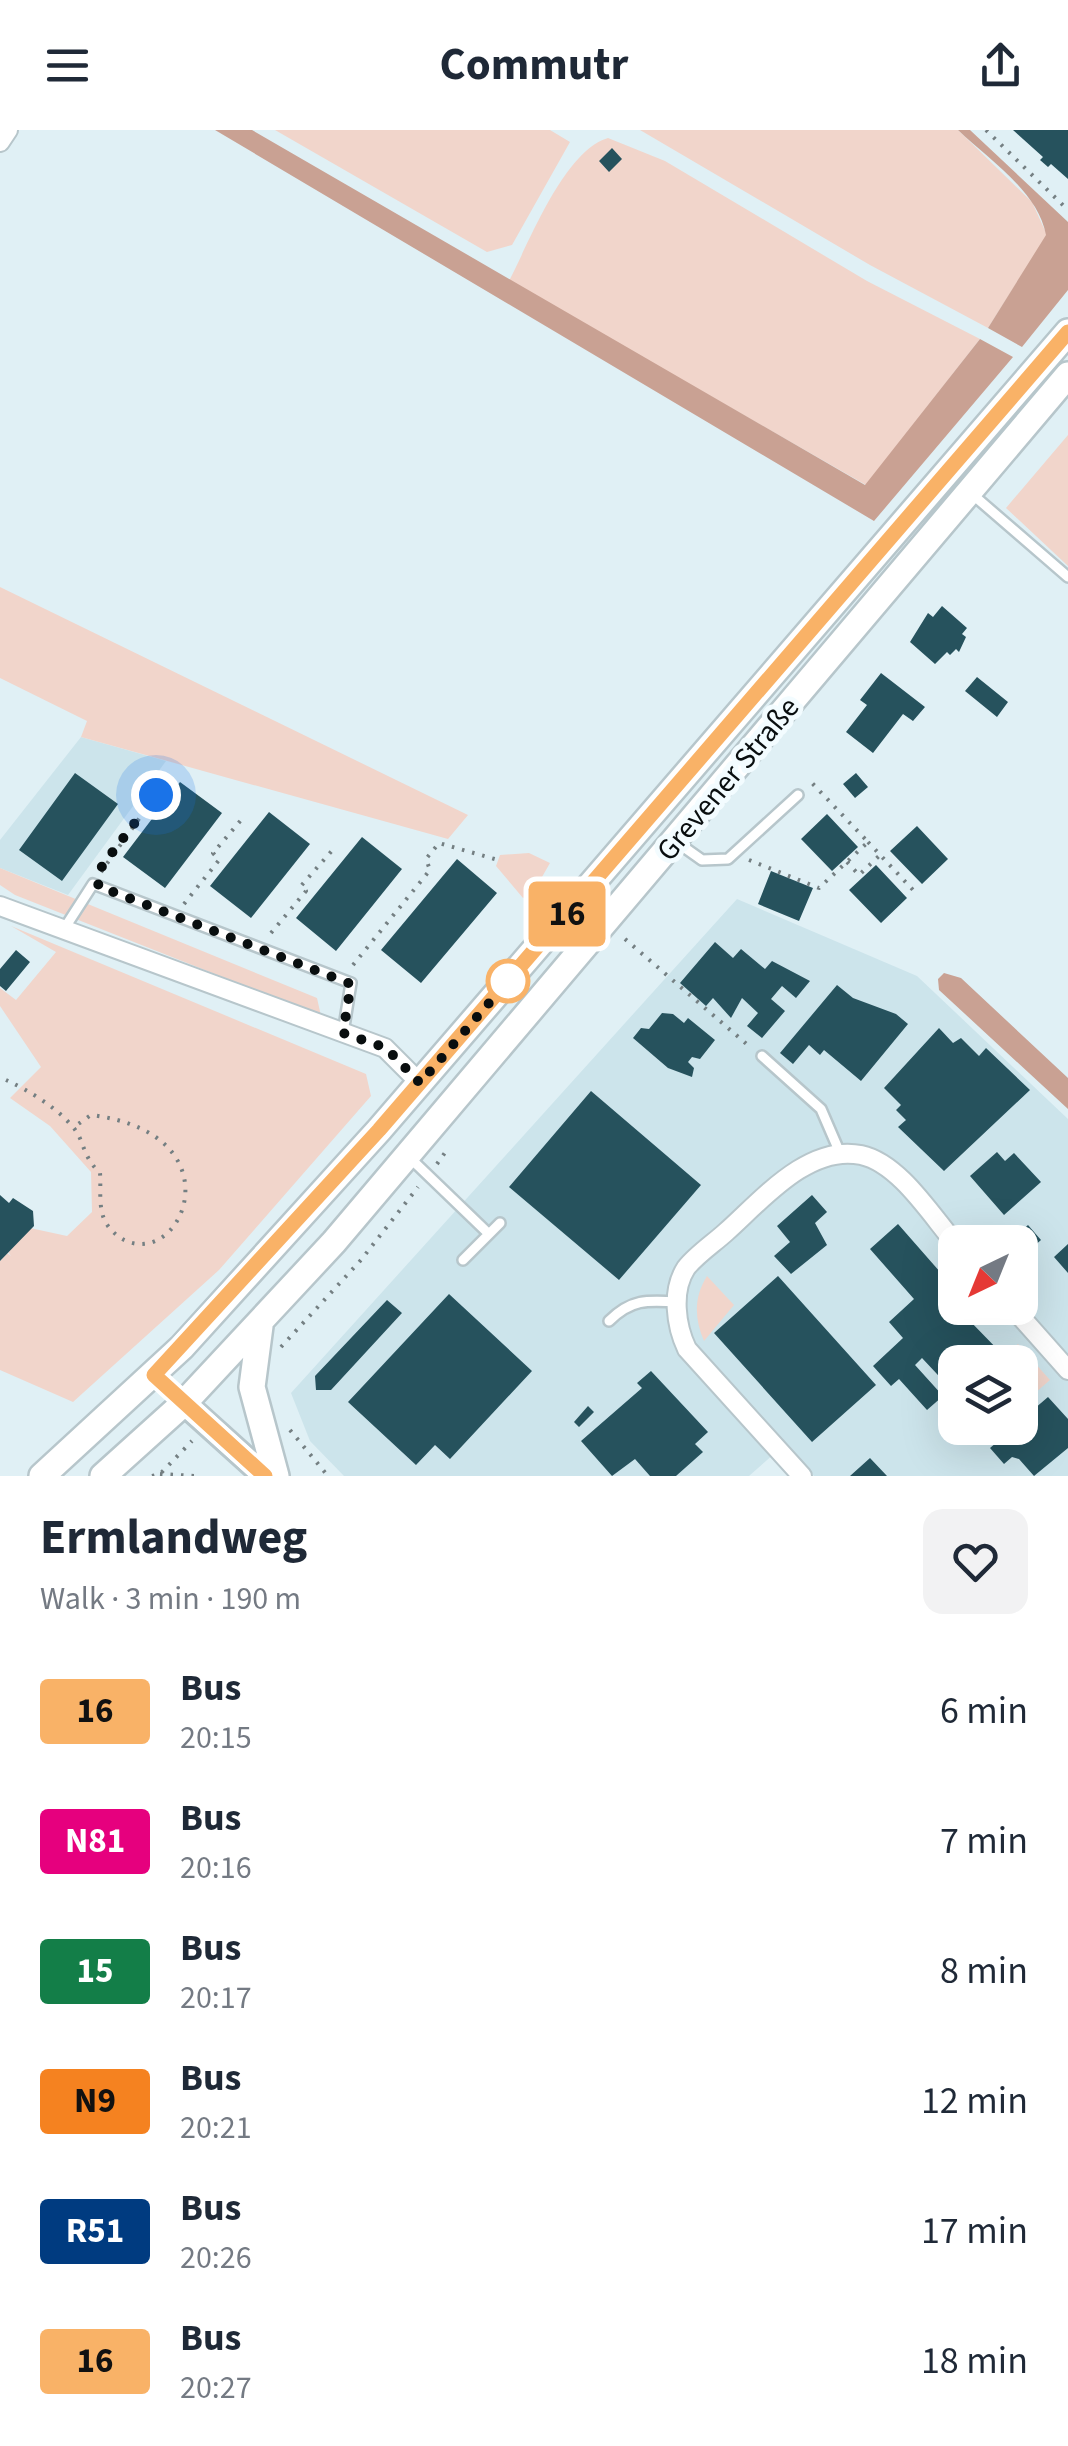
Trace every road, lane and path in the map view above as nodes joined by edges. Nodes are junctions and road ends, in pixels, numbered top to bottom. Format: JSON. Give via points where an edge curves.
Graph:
{"nodes":[{"id":1,"x":8,"y":130,"type":"edge"},
{"id":2,"x":986,"y":130,"type":"edge"},
{"id":3,"x":0,"y":142,"type":"edge"},
{"id":4,"x":1068,"y":210,"type":"edge"},
{"id":5,"x":1068,"y":332,"type":"edge"},
{"id":6,"x":1068,"y":375,"type":"edge"},
{"id":7,"x":971,"y":493,"type":"junction"},
{"id":8,"x":1068,"y":577,"type":"edge"},
{"id":9,"x":156,"y":795,"type":"dead end"},
{"id":10,"x":798,"y":795,"type":"joint"},
{"id":11,"x":242,"y":820,"type":"dead end"},
{"id":12,"x":676,"y":841,"type":"junction"},
{"id":13,"x":868,"y":842,"type":"junction"},
{"id":14,"x":336,"y":846,"type":"dead end"},
{"id":15,"x":735,"y":854,"type":"junction"},
{"id":16,"x":880,"y":855,"type":"junction"},
{"id":17,"x":498,"y":860,"type":"dead end"},
{"id":18,"x":847,"y":862,"type":"junction"},
{"id":19,"x":98,"y":886,"type":"junction"},
{"id":20,"x":914,"y":891,"type":"dead end"},
{"id":21,"x":0,"y":906,"type":"edge"},
{"id":22,"x":175,"y":916,"type":"junction"},
{"id":23,"x":606,"y":923,"type":"junction"},
{"id":24,"x":64,"y":929,"type":"junction"},
{"id":25,"x":258,"y":948,"type":"junction"},
{"id":26,"x":340,"y":980,"type":"junction"},
{"id":27,"x":343,"y":1033,"type":"junction"},
{"id":28,"x":762,"y":1056,"type":"joint"},
{"id":29,"x":6,"y":1080,"type":"dead end"},
{"id":30,"x":420,"y":1083,"type":"junction"},
{"id":31,"x":74,"y":1127,"type":"junction"},
{"id":32,"x":841,"y":1155,"type":"junction"},
{"id":33,"x":408,"y":1156,"type":"junction"},
{"id":34,"x":500,"y":1222,"type":"dead end"},
{"id":35,"x":939,"y":1225,"type":"edge"},
{"id":36,"x":489,"y":1234,"type":"junction"},
{"id":37,"x":464,"y":1260,"type":"dead end"},
{"id":38,"x":677,"y":1302,"type":"junction"},
{"id":39,"x":262,"y":1321,"type":"junction"},
{"id":40,"x":609,"y":1322,"type":"dead end"},
{"id":41,"x":1027,"y":1325,"type":"edge"},
{"id":42,"x":1068,"y":1370,"type":"edge"},
{"id":43,"x":154,"y":1375,"type":"junction"},
{"id":44,"x":184,"y":1403,"type":"junction"},
{"id":45,"x":286,"y":1424,"type":"dead end"},
{"id":46,"x":160,"y":1474,"type":"edge"},
{"id":47,"x":42,"y":1476,"type":"edge"},
{"id":48,"x":102,"y":1476,"type":"edge"},
{"id":49,"x":196,"y":1476,"type":"edge"},
{"id":50,"x":266,"y":1476,"type":"edge"},
{"id":51,"x":276,"y":1476,"type":"edge"},
{"id":52,"x":328,"y":1476,"type":"edge"},
{"id":53,"x":802,"y":1476,"type":"edge"}],
"edges":[{"from":1,"to":3,"type":"street"},
{"from":2,"to":4,"type":"path"},
{"from":5,"to":30,"type":"main road","name":"Grevener Straße"},
{"from":6,"to":7,"type":"main road","name":"Grevener Straße"},
{"from":7,"to":8,"type":"lane"},
{"from":7,"to":12,"type":"main road","name":"Grevener Straße"},
{"from":9,"to":19,"type":"path","via":[[102,866]]},
{"from":10,"to":13,"type":"path","via":[[812,782]]},
{"from":10,"to":15,"type":"lane"},
{"from":11,"to":22,"type":"path"},
{"from":12,"to":15,"type":"lane","via":[[702,860]]},
{"from":12,"to":23,"type":"main road","name":"Grevener Straße"},
{"from":13,"to":16,"type":"path"},
{"from":13,"to":18,"type":"path"},
{"from":14,"to":25,"type":"path"},
{"from":15,"to":18,"type":"path","via":[[819,888]]},
{"from":16,"to":18,"type":"path","via":[[859,875]]},
{"from":16,"to":20,"type":"path"},
{"from":17,"to":26,"type":"path","via":[[440,843],[426,859],[430,870]]},
{"from":19,"to":22,"type":"lane"},
{"from":19,"to":24,"type":"lane","via":[[93,884]]},
{"from":21,"to":24,"type":"street"},
{"from":22,"to":25,"type":"lane"},
{"from":23,"to":28,"type":"path"},
{"from":23,"to":33,"type":"main road","name":"Grevener Straße"},
{"from":24,"to":27,"type":"street"},
{"from":25,"to":26,"type":"lane"},
{"from":26,"to":27,"type":"lane","via":[[351,984]]},
{"from":27,"to":30,"type":"street","via":[[386,1048]]},
{"from":28,"to":32,"type":"lane","via":[[821,1109]]},
{"from":29,"to":31,"type":"path"},
{"from":30,"to":43,"type":"main road","name":"Grevener Straße"},
{"from":31,"to":31,"type":"path","via":[[84,1158],[100,1173],[110,1231],[132,1246],[147,1245],[179,1219],[189,1196],[186,1179],[158,1137],[121,1119],[92,1115]]},
{"from":32,"to":35,"type":"street","via":[[863,1155],[898,1177]]},
{"from":32,"to":38,"type":"street","via":[[781,1184],[687,1268]]},
{"from":33,"to":36,"type":"lane"},
{"from":33,"to":39,"type":"main road","name":"Grevener Straße"},
{"from":34,"to":36,"type":"lane"},
{"from":36,"to":37,"type":"lane"},
{"from":38,"to":40,"type":"lane","via":[[642,1300]]},
{"from":38,"to":53,"type":"street","via":[[687,1349]]},
{"from":39,"to":44,"type":"main road","name":"Grevener Straße"},
{"from":39,"to":51,"type":"main road","via":[[252,1387]]},
{"from":41,"to":42,"type":"street"},
{"from":43,"to":44,"type":"main road"},
{"from":43,"to":47,"type":"main road","name":"Grevener Straße"},
{"from":44,"to":48,"type":"main road","name":"Grevener Straße"},
{"from":44,"to":50,"type":"street"},
{"from":45,"to":52,"type":"path"},
{"from":46,"to":49,"type":"path"}]}
